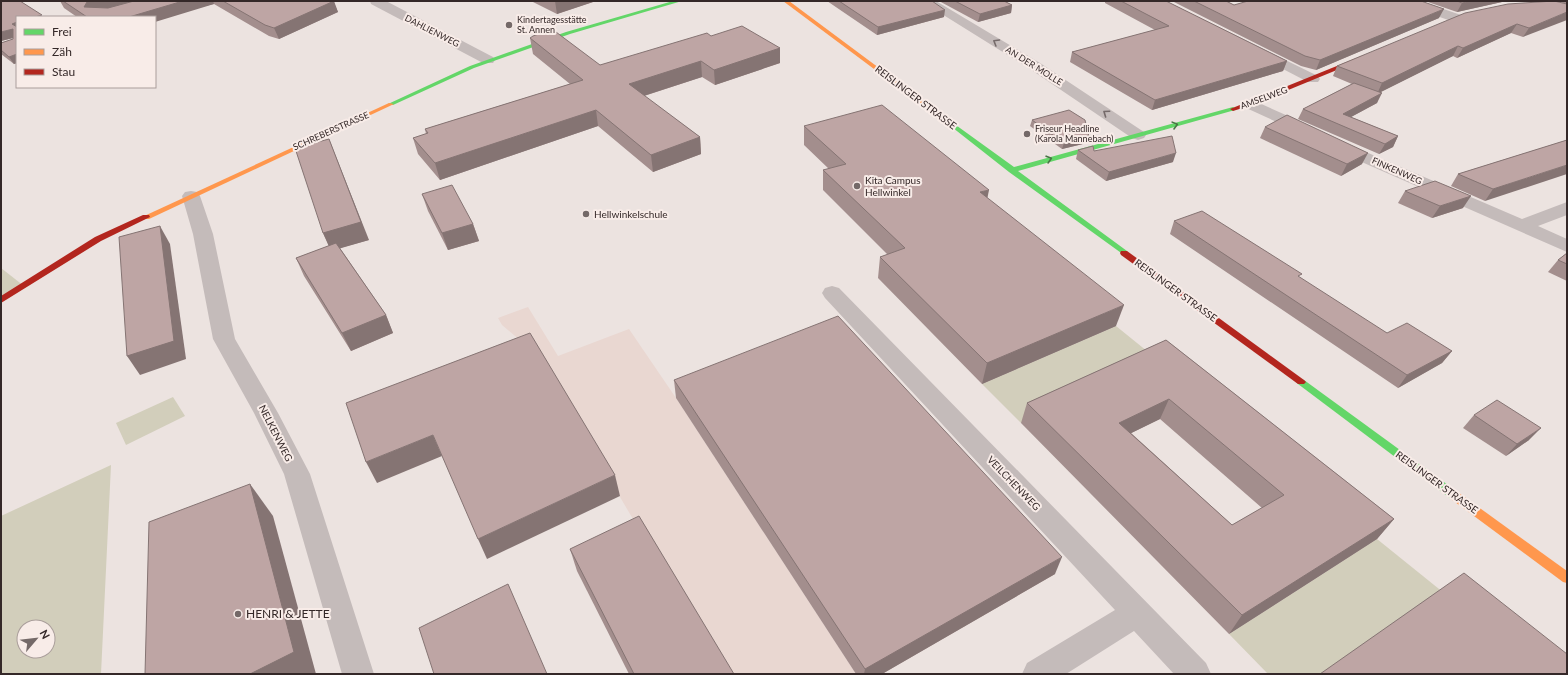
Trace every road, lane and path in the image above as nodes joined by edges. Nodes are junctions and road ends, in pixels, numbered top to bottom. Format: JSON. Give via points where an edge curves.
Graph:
{"nodes":[{"id":1,"x":376,"y":1,"type":"edge"},
{"id":2,"x":680,"y":1,"type":"edge"},
{"id":3,"x":786,"y":1,"type":"edge"},
{"id":4,"x":927,"y":1,"type":"edge"},
{"id":5,"x":1408,"y":1,"type":"edge"},
{"id":6,"x":1460,"y":17,"type":"joint"},
{"id":7,"x":1441,"y":24,"type":"edge"},
{"id":8,"x":1245,"y":44,"type":"edge"},
{"id":9,"x":1370,"y":55,"type":"edge"},
{"id":10,"x":488,"y":60,"type":"junction"},
{"id":11,"x":1313,"y":79,"type":"junction"},
{"id":12,"x":1250,"y":104,"type":"junction"},
{"id":13,"x":1138,"y":135,"type":"junction"},
{"id":14,"x":1012,"y":170,"type":"junction"},
{"id":15,"x":191,"y":196,"type":"junction"},
{"id":16,"x":1567,"y":208,"type":"edge"},
{"id":17,"x":1522,"y":226,"type":"junction"},
{"id":18,"x":1567,"y":246,"type":"edge"},
{"id":19,"x":832,"y":293,"type":"dead end"},
{"id":20,"x":1,"y":300,"type":"edge"},
{"id":21,"x":1567,"y":578,"type":"edge"},
{"id":22,"x":1137,"y":613,"type":"junction"},
{"id":23,"x":358,"y":674,"type":"edge"},
{"id":24,"x":1038,"y":674,"type":"edge"},
{"id":25,"x":1195,"y":674,"type":"edge"}],
"edges":[{"from":1,"to":10,"type":"street","name":"DAHLIENWEG"},
{"from":2,"to":10,"type":"street","name":"SCHREBERSTRASSE","via":[[568,33]]},
{"from":3,"to":14,"type":"street","name":"REISLINGER STRASSE"},
{"from":13,"to":4,"type":"street","name":"AN DER MOLLE","one_way":true,"via":[[1035,66]]},
{"from":5,"to":6,"type":"street"},
{"from":6,"to":7,"type":"street"},
{"from":8,"to":11,"type":"street"},
{"from":9,"to":11,"type":"street","name":"AMSELWEG"},
{"from":10,"to":15,"type":"street","name":"SCHREBERSTRASSE"},
{"from":11,"to":12,"type":"street","name":"AMSELWEG"},
{"from":13,"to":12,"type":"street","name":"AMSELWEG","one_way":true},
{"from":12,"to":17,"type":"street","name":"FINKENWEG"},
{"from":14,"to":13,"type":"street","name":"AMSELWEG","one_way":true},
{"from":14,"to":21,"type":"street","name":"REISLINGER STRASSE"},
{"from":15,"to":20,"type":"street","name":"SCHREBERSTRASSE","via":[[98,239]]},
{"from":15,"to":23,"type":"street","name":"NELKENWEG","via":[[203,234],[224,340],[297,474]]},
{"from":16,"to":17,"type":"street"},
{"from":17,"to":18,"type":"street","name":"FINKENWEG"},
{"from":19,"to":22,"type":"street","name":"VEILCHENWEG"},
{"from":22,"to":24,"type":"street"},
{"from":22,"to":25,"type":"street","name":"VEILCHENWEG"}]}
